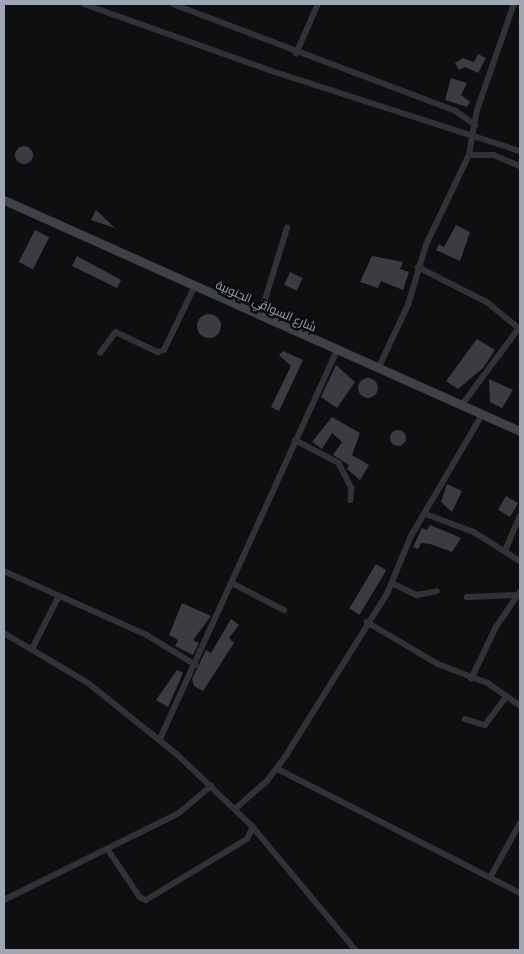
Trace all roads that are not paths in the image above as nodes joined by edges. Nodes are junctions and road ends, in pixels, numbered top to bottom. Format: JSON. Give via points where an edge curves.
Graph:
{"nodes":[{"id":1,"x":84,"y":4,"type":"edge"},
{"id":2,"x":173,"y":4,"type":"edge"},
{"id":3,"x":318,"y":4,"type":"edge"},
{"id":4,"x":514,"y":4,"type":"edge"},
{"id":5,"x":296,"y":54,"type":"junction"},
{"id":6,"x":475,"y":125,"type":"junction"},
{"id":7,"x":473,"y":139,"type":"junction"},
{"id":8,"x":520,"y":151,"type":"edge"},
{"id":9,"x":469,"y":155,"type":"junction"},
{"id":10,"x":520,"y":166,"type":"edge"},
{"id":11,"x":4,"y":200,"type":"edge"},
{"id":12,"x":287,"y":228,"type":"dead end"},
{"id":13,"x":418,"y":266,"type":"junction"},
{"id":14,"x":194,"y":288,"type":"junction"},
{"id":15,"x":260,"y":316,"type":"junction"},
{"id":16,"x":519,"y":328,"type":"edge"},
{"id":17,"x":336,"y":350,"type":"junction"},
{"id":18,"x":100,"y":352,"type":"dead end"},
{"id":19,"x":378,"y":369,"type":"junction"},
{"id":20,"x":462,"y":406,"type":"junction"},
{"id":21,"x":482,"y":415,"type":"junction"},
{"id":22,"x":520,"y":431,"type":"edge"},
{"id":23,"x":295,"y":440,"type":"junction"},
{"id":24,"x":351,"y":500,"type":"dead end"},
{"id":25,"x":426,"y":514,"type":"junction"},
{"id":26,"x":520,"y":516,"type":"edge"},
{"id":27,"x":505,"y":551,"type":"junction"},
{"id":28,"x":520,"y":562,"type":"edge"},
{"id":29,"x":4,"y":571,"type":"edge"},
{"id":30,"x":232,"y":583,"type":"junction"},
{"id":31,"x":392,"y":583,"type":"junction"},
{"id":32,"x":437,"y":590,"type":"dead end"},
{"id":33,"x":519,"y":593,"type":"edge"},
{"id":34,"x":59,"y":596,"type":"junction"},
{"id":35,"x":467,"y":597,"type":"dead end"},
{"id":36,"x":284,"y":610,"type":"dead end"},
{"id":37,"x":366,"y":622,"type":"junction"},
{"id":38,"x":4,"y":633,"type":"edge"},
{"id":39,"x":32,"y":649,"type":"junction"},
{"id":40,"x":196,"y":665,"type":"junction"},
{"id":41,"x":471,"y":679,"type":"junction"},
{"id":42,"x":507,"y":696,"type":"junction"},
{"id":43,"x":520,"y":705,"type":"edge"},
{"id":44,"x":465,"y":719,"type":"dead end"},
{"id":45,"x":160,"y":739,"type":"junction"},
{"id":46,"x":278,"y":769,"type":"junction"},
{"id":47,"x":212,"y":786,"type":"junction"},
{"id":48,"x":236,"y":808,"type":"junction"},
{"id":49,"x":520,"y":823,"type":"edge"},
{"id":50,"x":253,"y":826,"type":"junction"},
{"id":51,"x":109,"y":851,"type":"junction"},
{"id":52,"x":491,"y":876,"type":"junction"},
{"id":53,"x":520,"y":893,"type":"edge"},
{"id":54,"x":4,"y":900,"type":"edge"},
{"id":55,"x":355,"y":950,"type":"edge"}],
"edges":[{"from":1,"to":7,"type":"street"},
{"from":2,"to":5,"type":"street"},
{"from":3,"to":5,"type":"street"},
{"from":4,"to":6,"type":"street"},
{"from":5,"to":6,"type":"street","via":[[456,111]]},
{"from":6,"to":7,"type":"street"},
{"from":7,"to":8,"type":"street"},
{"from":7,"to":9,"type":"street"},
{"from":9,"to":10,"type":"street","via":[[494,155]]},
{"from":9,"to":13,"type":"street"},
{"from":11,"to":14,"type":"street","name":"شارع السواقي الجنوبية"},
{"from":12,"to":15,"type":"street"},
{"from":13,"to":16,"type":"street","via":[[487,302]]},
{"from":13,"to":19,"type":"street","via":[[408,305]]},
{"from":14,"to":15,"type":"street","name":"شارع السواقي الجنوبية"},
{"from":14,"to":18,"type":"street","via":[[164,350],[158,352],[116,332]]},
{"from":15,"to":17,"type":"street","name":"شارع السواقي الجنوبية"},
{"from":16,"to":20,"type":"street"},
{"from":17,"to":19,"type":"street","name":"شارع السواقي الجنوبية"},
{"from":17,"to":23,"type":"street"},
{"from":19,"to":20,"type":"street","name":"شارع السواقي الجنوبية"},
{"from":20,"to":21,"type":"street","name":"شارع السواقي الجنوبية"},
{"from":21,"to":22,"type":"street","name":"شارع السواقي الجنوبية"},
{"from":21,"to":25,"type":"street"},
{"from":23,"to":24,"type":"street","via":[[339,463],[352,488]]},
{"from":23,"to":30,"type":"street"},
{"from":25,"to":27,"type":"street","via":[[474,532]]},
{"from":25,"to":31,"type":"street","via":[[411,536]]},
{"from":26,"to":27,"type":"street"},
{"from":27,"to":28,"type":"street"},
{"from":29,"to":34,"type":"street"},
{"from":30,"to":36,"type":"street"},
{"from":30,"to":40,"type":"street"},
{"from":31,"to":32,"type":"street","via":[[418,595]]},
{"from":31,"to":37,"type":"street"},
{"from":33,"to":35,"type":"street"},
{"from":33,"to":41,"type":"street","via":[[496,627]]},
{"from":34,"to":39,"type":"street"},
{"from":34,"to":40,"type":"street","via":[[147,635]]},
{"from":37,"to":41,"type":"street"},
{"from":37,"to":46,"type":"street"},
{"from":38,"to":39,"type":"street"},
{"from":39,"to":45,"type":"street","via":[[87,682]]},
{"from":40,"to":45,"type":"street"},
{"from":41,"to":42,"type":"street"},
{"from":42,"to":43,"type":"street"},
{"from":42,"to":44,"type":"street","via":[[485,725]]},
{"from":45,"to":47,"type":"street"},
{"from":46,"to":48,"type":"street"},
{"from":46,"to":52,"type":"street"},
{"from":47,"to":48,"type":"street"},
{"from":47,"to":51,"type":"street","via":[[179,813]]},
{"from":48,"to":50,"type":"street"},
{"from":49,"to":52,"type":"street"},
{"from":50,"to":51,"type":"street","via":[[247,839],[146,900],[140,897]]},
{"from":50,"to":55,"type":"street"},
{"from":51,"to":54,"type":"street"},
{"from":52,"to":53,"type":"street"}]}
